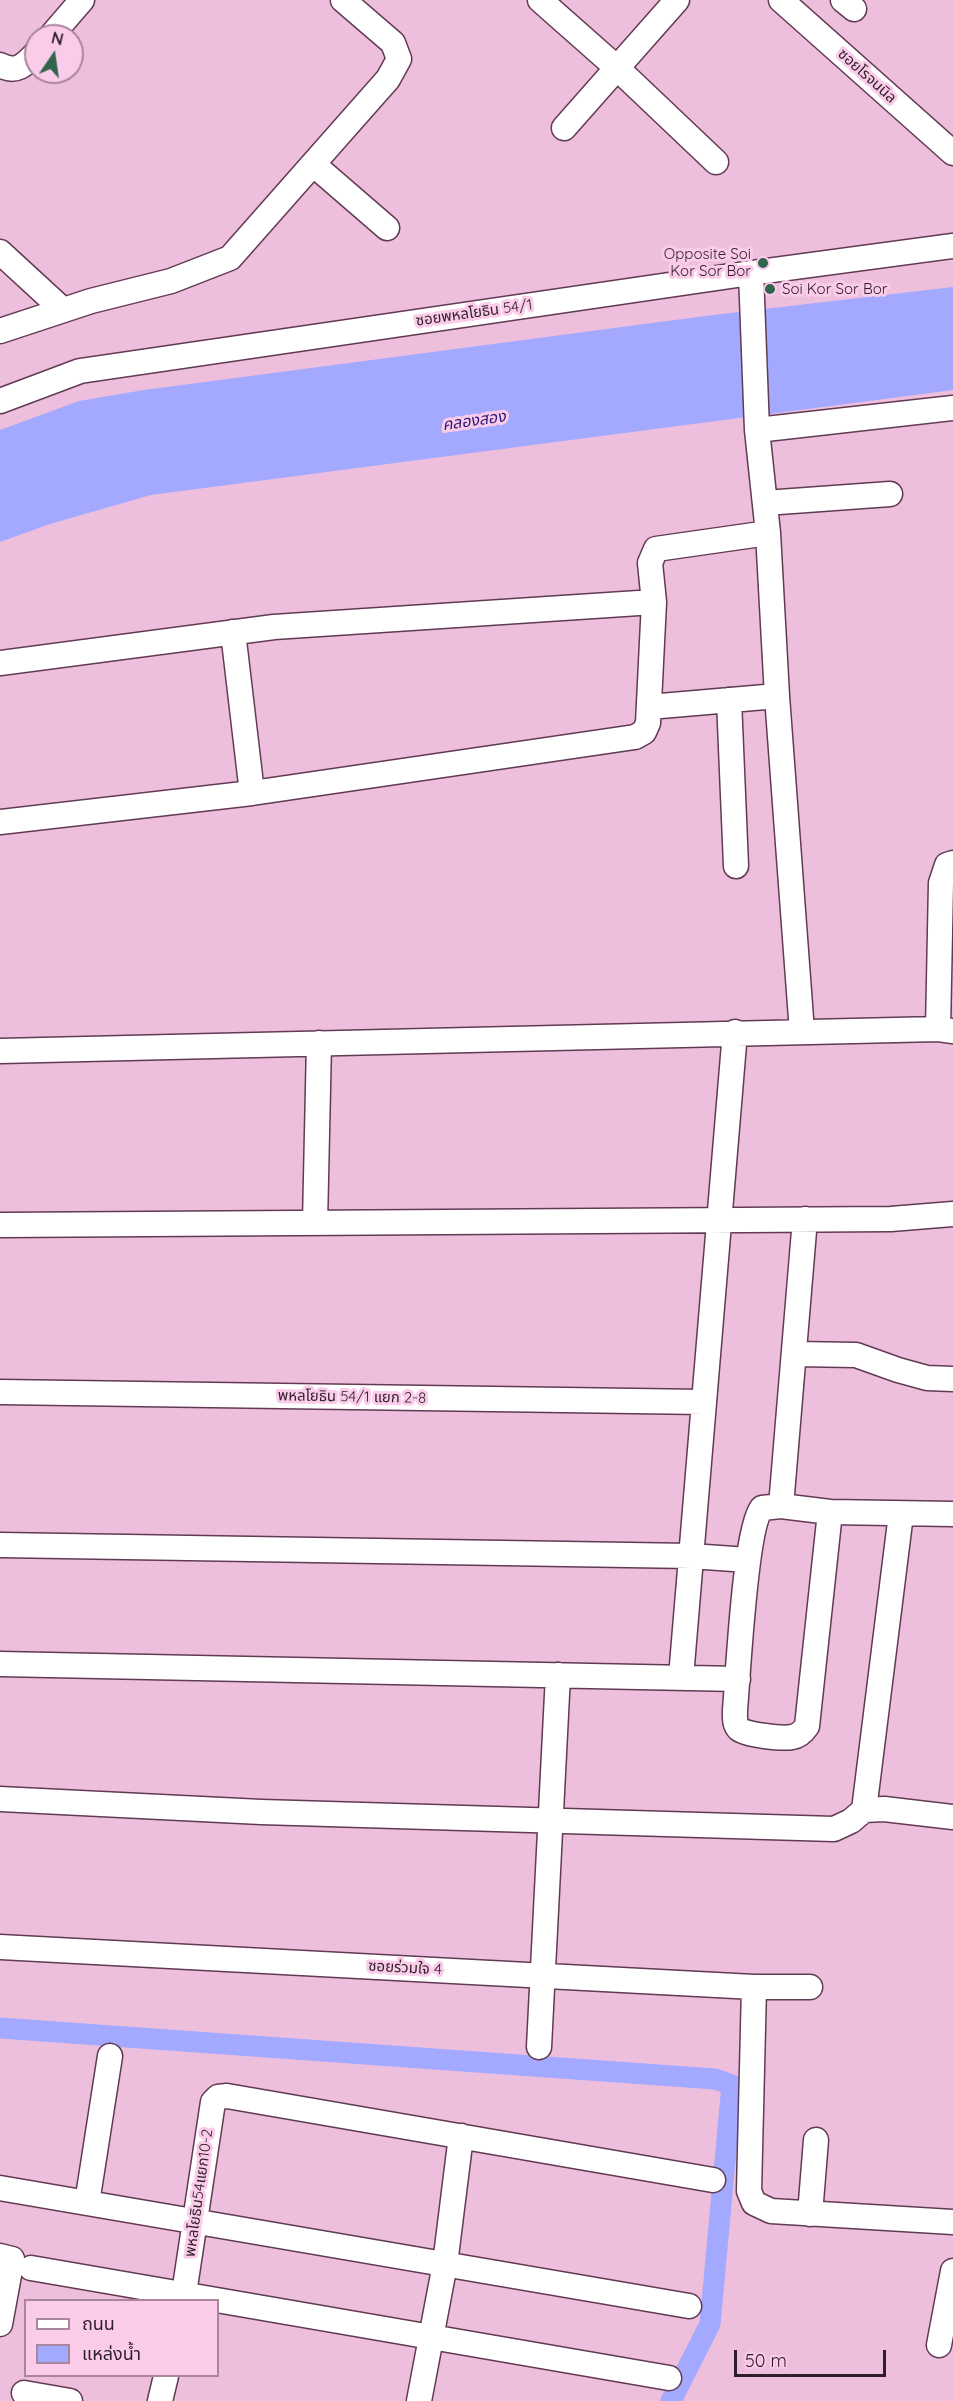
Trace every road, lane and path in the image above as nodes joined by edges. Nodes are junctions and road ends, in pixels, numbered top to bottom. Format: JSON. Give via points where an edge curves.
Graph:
{"nodes":[{"id":1,"x":82,"y":0,"type":"edge"},
{"id":2,"x":343,"y":0,"type":"edge"},
{"id":3,"x":540,"y":0,"type":"edge"},
{"id":4,"x":677,"y":0,"type":"edge"},
{"id":5,"x":781,"y":0,"type":"edge"},
{"id":6,"x":61,"y":24,"type":"edge"},
{"id":7,"x":0,"y":65,"type":"edge"},
{"id":8,"x":24,"y":66,"type":"edge"},
{"id":9,"x":617,"y":68,"type":"junction"},
{"id":10,"x":564,"y":128,"type":"dead end"},
{"id":11,"x":953,"y":153,"type":"edge"},
{"id":12,"x":716,"y":162,"type":"dead end"},
{"id":13,"x":314,"y":164,"type":"junction"},
{"id":14,"x":387,"y":228,"type":"dead end"},
{"id":15,"x":953,"y":246,"type":"edge"},
{"id":16,"x":0,"y":252,"type":"edge"},
{"id":17,"x":751,"y":273,"type":"junction"},
{"id":18,"x":62,"y":309,"type":"junction"},
{"id":19,"x":0,"y":331,"type":"edge"},
{"id":20,"x":0,"y":401,"type":"edge"},
{"id":21,"x":953,"y":408,"type":"edge"},
{"id":22,"x":757,"y":430,"type":"junction"},
{"id":23,"x":890,"y":494,"type":"dead end"},
{"id":24,"x":765,"y":503,"type":"junction"},
{"id":25,"x":768,"y":533,"type":"junction"},
{"id":26,"x":654,"y":602,"type":"junction"},
{"id":27,"x":233,"y":632,"type":"junction"},
{"id":28,"x":0,"y":663,"type":"edge"},
{"id":29,"x":777,"y":696,"type":"junction"},
{"id":30,"x":729,"y":700,"type":"junction"},
{"id":31,"x":649,"y":707,"type":"junction"},
{"id":32,"x":252,"y":793,"type":"junction"},
{"id":33,"x":0,"y":822,"type":"edge"},
{"id":34,"x":953,"y":863,"type":"edge"},
{"id":35,"x":736,"y":866,"type":"dead end"},
{"id":36,"x":945,"y":1030,"type":"edge"},
{"id":37,"x":735,"y":1032,"type":"junction"},
{"id":38,"x":802,"y":1032,"type":"junction"},
{"id":39,"x":319,"y":1043,"type":"junction"},
{"id":40,"x":0,"y":1051,"type":"edge"},
{"id":41,"x":953,"y":1214,"type":"edge"},
{"id":42,"x":805,"y":1219,"type":"junction"},
{"id":43,"x":720,"y":1220,"type":"junction"},
{"id":44,"x":315,"y":1222,"type":"junction"},
{"id":45,"x":0,"y":1225,"type":"edge"},
{"id":46,"x":795,"y":1354,"type":"junction"},
{"id":47,"x":953,"y":1379,"type":"edge"},
{"id":48,"x":0,"y":1392,"type":"edge"},
{"id":49,"x":704,"y":1402,"type":"junction"},
{"id":50,"x":781,"y":1506,"type":"junction"},
{"id":51,"x":830,"y":1512,"type":"junction"},
{"id":52,"x":901,"y":1514,"type":"junction"},
{"id":53,"x":953,"y":1514,"type":"edge"},
{"id":54,"x":0,"y":1545,"type":"edge"},
{"id":55,"x":691,"y":1556,"type":"junction"},
{"id":56,"x":748,"y":1560,"type":"junction"},
{"id":57,"x":0,"y":1664,"type":"edge"},
{"id":58,"x":558,"y":1675,"type":"junction"},
{"id":59,"x":681,"y":1677,"type":"junction"},
{"id":60,"x":738,"y":1679,"type":"junction"},
{"id":61,"x":0,"y":1799,"type":"edge"},
{"id":62,"x":864,"y":1810,"type":"junction"},
{"id":63,"x":953,"y":1818,"type":"edge"},
{"id":64,"x":551,"y":1820,"type":"junction"},
{"id":65,"x":0,"y":1947,"type":"edge"},
{"id":66,"x":543,"y":1975,"type":"junction"},
{"id":67,"x":754,"y":1987,"type":"junction"},
{"id":68,"x":810,"y":1987,"type":"dead end"},
{"id":69,"x":539,"y":2047,"type":"dead end"},
{"id":70,"x":110,"y":2056,"type":"dead end"},
{"id":71,"x":461,"y":2136,"type":"junction"},
{"id":72,"x":816,"y":2140,"type":"dead end"},
{"id":73,"x":713,"y":2180,"type":"dead end"},
{"id":74,"x":0,"y":2188,"type":"edge"},
{"id":75,"x":87,"y":2203,"type":"junction"},
{"id":76,"x":810,"y":2214,"type":"junction"},
{"id":77,"x":195,"y":2222,"type":"junction"},
{"id":78,"x":953,"y":2222,"type":"edge"},
{"id":79,"x":0,"y":2256,"type":"edge"},
{"id":80,"x":445,"y":2264,"type":"junction"},
{"id":81,"x":31,"y":2268,"type":"dead end"},
{"id":82,"x":953,"y":2271,"type":"edge"},
{"id":83,"x":183,"y":2297,"type":"edge"},
{"id":84,"x":219,"y":2303,"type":"edge"},
{"id":85,"x":689,"y":2306,"type":"dead end"},
{"id":86,"x":0,"y":2324,"type":"edge"},
{"id":87,"x":430,"y":2336,"type":"junction"},
{"id":88,"x":939,"y":2344,"type":"dead end"},
{"id":89,"x":166,"y":2377,"type":"edge"},
{"id":90,"x":669,"y":2378,"type":"dead end"},
{"id":91,"x":24,"y":2393,"type":"dead end"},
{"id":92,"x":70,"y":2401,"type":"edge"},
{"id":93,"x":160,"y":2401,"type":"edge"},
{"id":94,"x":419,"y":2401,"type":"edge"}],
"edges":[{"from":1,"to":6,"type":"street"},
{"from":2,"to":13,"type":"street","via":[[393,43],[399,59],[388,79]]},
{"from":3,"to":9,"type":"street"},
{"from":4,"to":9,"type":"street"},
{"from":5,"to":11,"type":"street","name":"ซอยโรจนนิล"},
{"from":7,"to":8,"type":"street","via":[[12,70]]},
{"from":9,"to":10,"type":"street"},
{"from":9,"to":12,"type":"street"},
{"from":13,"to":14,"type":"street"},
{"from":13,"to":18,"type":"street","via":[[231,258],[171,280]]},
{"from":15,"to":17,"type":"street","name":"ซอยพหลโยธิน 54/1"},
{"from":16,"to":18,"type":"street"},
{"from":17,"to":20,"type":"street","name":"ซอยพหลโยธิน 54/1","via":[[80,371]]},
{"from":17,"to":22,"type":"street"},
{"from":18,"to":19,"type":"street"},
{"from":21,"to":22,"type":"street"},
{"from":22,"to":24,"type":"street"},
{"from":23,"to":24,"type":"street"},
{"from":24,"to":25,"type":"street"},
{"from":25,"to":26,"type":"street","via":[[656,549],[650,563]]},
{"from":25,"to":29,"type":"street"},
{"from":26,"to":27,"type":"street"},
{"from":26,"to":31,"type":"street"},
{"from":27,"to":28,"type":"street"},
{"from":27,"to":32,"type":"street"},
{"from":29,"to":30,"type":"street"},
{"from":29,"to":38,"type":"street"},
{"from":30,"to":31,"type":"street"},
{"from":30,"to":35,"type":"street"},
{"from":31,"to":32,"type":"street","via":[[644,732],[621,740]]},
{"from":32,"to":33,"type":"street"},
{"from":34,"to":36,"type":"street","via":[[947,866],[941,883]]},
{"from":36,"to":38,"type":"street"},
{"from":37,"to":38,"type":"street"},
{"from":37,"to":39,"type":"street"},
{"from":37,"to":43,"type":"street"},
{"from":39,"to":40,"type":"street"},
{"from":39,"to":44,"type":"street"},
{"from":41,"to":42,"type":"street"},
{"from":42,"to":43,"type":"street"},
{"from":42,"to":46,"type":"street"},
{"from":43,"to":44,"type":"street"},
{"from":43,"to":49,"type":"street"},
{"from":44,"to":45,"type":"street"},
{"from":46,"to":47,"type":"street","via":[[856,1355],[918,1375]]},
{"from":46,"to":50,"type":"street"},
{"from":48,"to":49,"type":"street","name":"พหลโยธิน 54/1 แยก 2-8"},
{"from":49,"to":55,"type":"street"},
{"from":50,"to":51,"type":"street"},
{"from":50,"to":56,"type":"street","via":[[762,1508],[756,1514]]},
{"from":51,"to":52,"type":"street"},
{"from":51,"to":60,"type":"street","via":[[808,1720],[802,1733],[789,1738],[739,1729],[735,1722]]},
{"from":52,"to":53,"type":"street"},
{"from":52,"to":62,"type":"street"},
{"from":54,"to":55,"type":"street"},
{"from":55,"to":56,"type":"street"},
{"from":55,"to":59,"type":"street"},
{"from":56,"to":60,"type":"street"},
{"from":57,"to":58,"type":"street"},
{"from":58,"to":59,"type":"street"},
{"from":58,"to":64,"type":"street"},
{"from":59,"to":60,"type":"street"},
{"from":61,"to":64,"type":"street","via":[[261,1812]]},
{"from":62,"to":63,"type":"street"},
{"from":62,"to":64,"type":"street","via":[[834,1828]]},
{"from":64,"to":66,"type":"street"},
{"from":65,"to":66,"type":"street","name":"ซอยร่วมใจ 4"},
{"from":66,"to":67,"type":"street","name":"ซอยร่วมใจ 4"},
{"from":66,"to":69,"type":"street"},
{"from":67,"to":68,"type":"street","name":"ซอยร่วมใจ 4"},
{"from":67,"to":76,"type":"street","via":[[749,2191],[754,2203],[771,2211]]},
{"from":70,"to":75,"type":"street"},
{"from":71,"to":73,"type":"street"},
{"from":71,"to":77,"type":"street","name":"พหลโยธิน54แยก10-2","via":[[218,2097],[213,2102]]},
{"from":71,"to":80,"type":"street"},
{"from":72,"to":76,"type":"street"},
{"from":74,"to":75,"type":"street"},
{"from":75,"to":77,"type":"street"},
{"from":76,"to":78,"type":"street"},
{"from":77,"to":80,"type":"street"},
{"from":77,"to":83,"type":"street","name":"พหลโยธิน54แยก10-2"},
{"from":79,"to":86,"type":"street","via":[[12,2259]]},
{"from":80,"to":85,"type":"street"},
{"from":80,"to":87,"type":"street"},
{"from":81,"to":83,"type":"street"},
{"from":82,"to":88,"type":"street"},
{"from":84,"to":87,"type":"street"},
{"from":87,"to":90,"type":"street"},
{"from":87,"to":94,"type":"street"},
{"from":89,"to":93,"type":"street"},
{"from":91,"to":92,"type":"street"}]}
